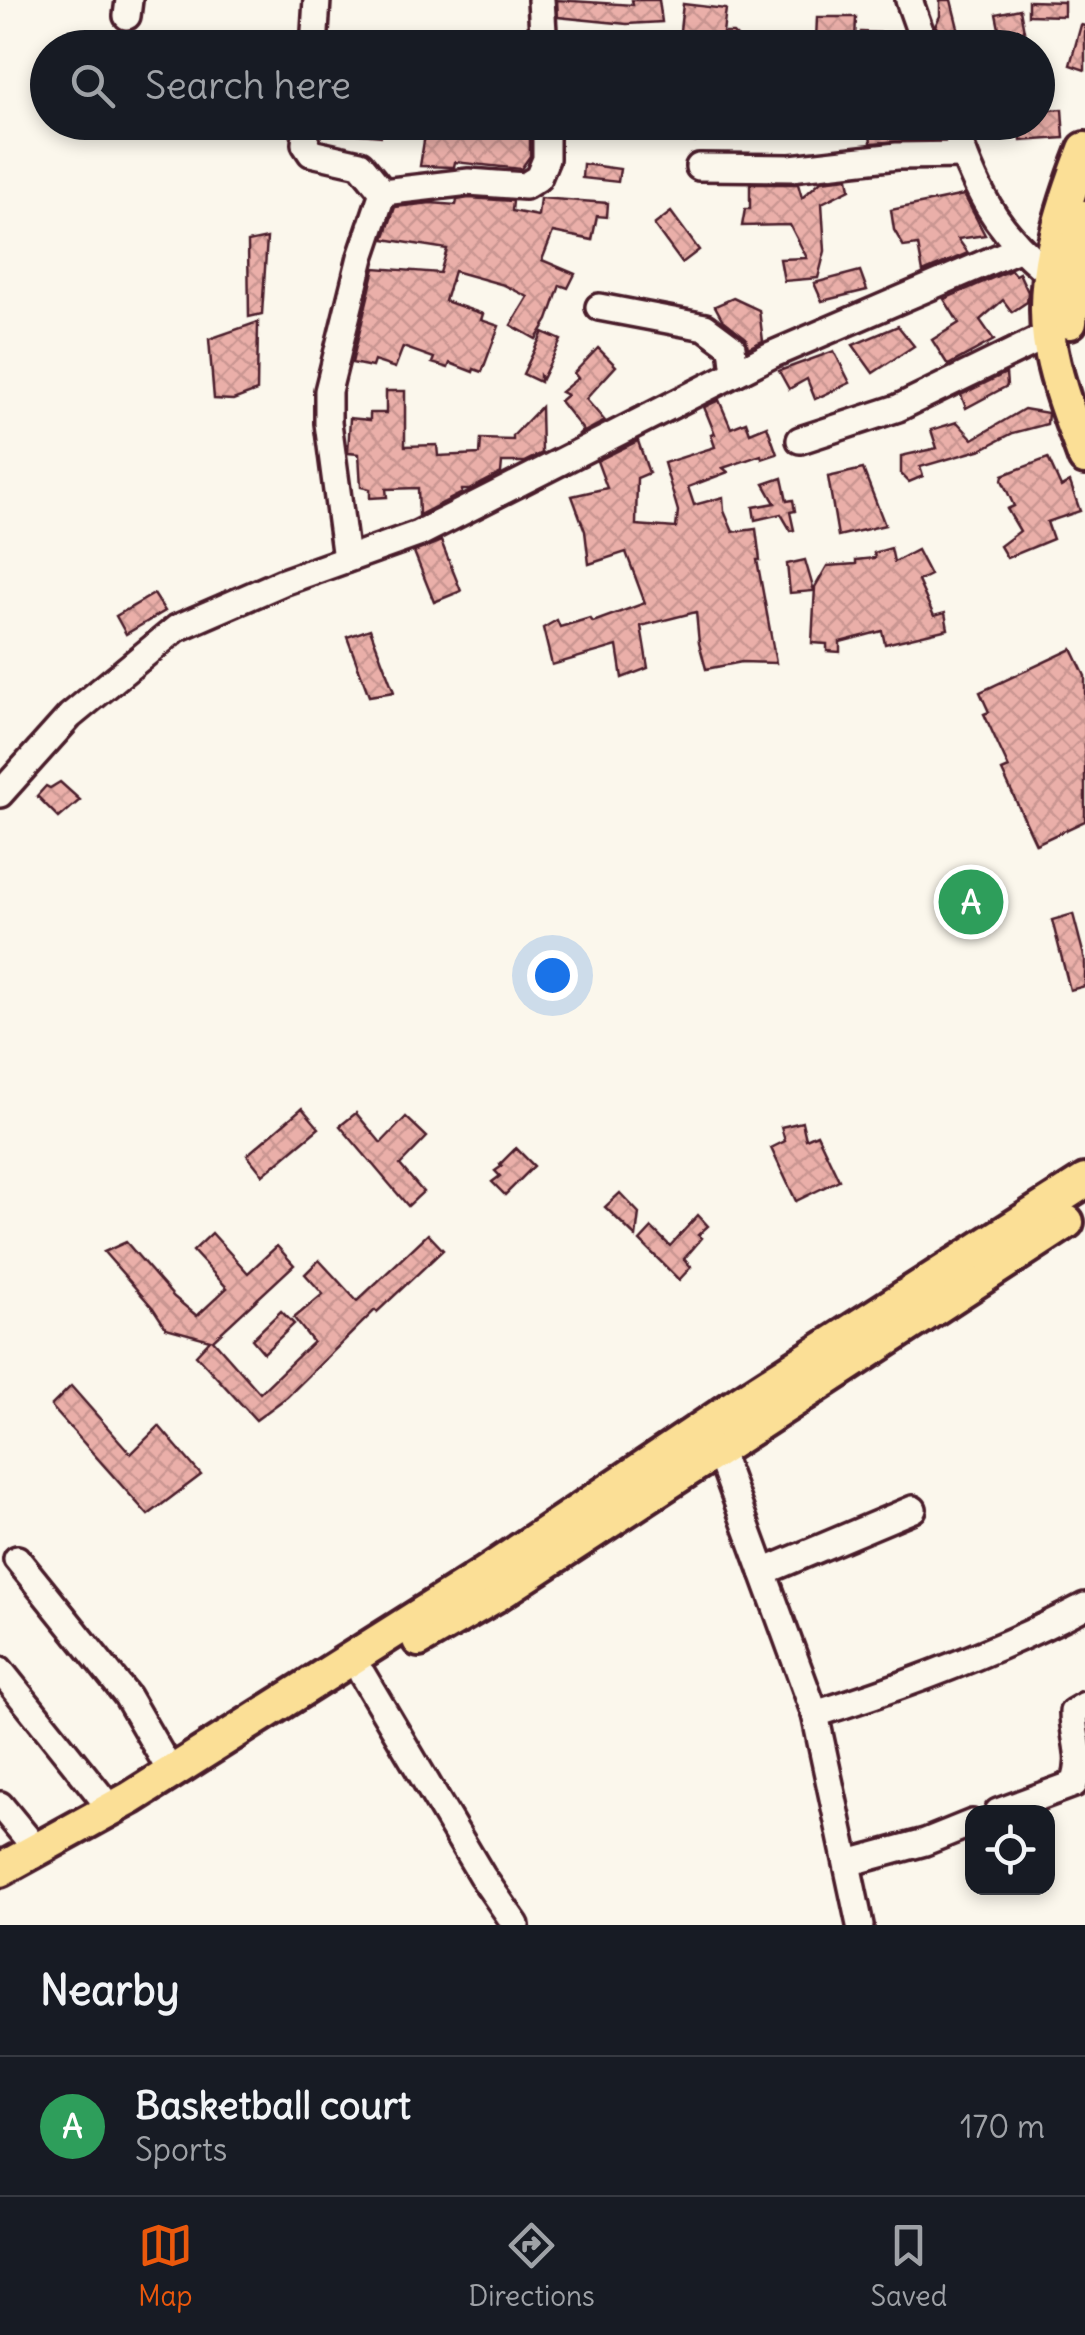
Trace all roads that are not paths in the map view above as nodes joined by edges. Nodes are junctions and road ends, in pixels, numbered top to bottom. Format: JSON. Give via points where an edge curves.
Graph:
{"nodes":[{"id":1,"x":316,"y":0,"type":"edge"},
{"id":2,"x":541,"y":0,"type":"edge"},
{"id":3,"x":909,"y":0,"type":"edge"},
{"id":4,"x":315,"y":30,"type":"edge"},
{"id":5,"x":543,"y":30,"type":"edge"},
{"id":6,"x":920,"y":30,"type":"edge"},
{"id":7,"x":305,"y":140,"type":"edge"},
{"id":8,"x":546,"y":140,"type":"edge"},
{"id":9,"x":959,"y":140,"type":"edge"},
{"id":10,"x":1085,"y":149,"type":"edge"},
{"id":11,"x":964,"y":155,"type":"junction"},
{"id":12,"x":699,"y":166,"type":"dead end"},
{"id":13,"x":383,"y":192,"type":"junction"},
{"id":14,"x":1085,"y":215,"type":"edge"},
{"id":15,"x":1018,"y":248,"type":"junction"},
{"id":16,"x":1069,"y":288,"type":"edge"},
{"id":17,"x":600,"y":307,"type":"dead end"},
{"id":18,"x":1048,"y":336,"type":"junction"},
{"id":19,"x":736,"y":373,"type":"junction"},
{"id":20,"x":1085,"y":394,"type":"edge"},
{"id":21,"x":800,"y":440,"type":"dead end"},
{"id":22,"x":1085,"y":458,"type":"edge"},
{"id":23,"x":346,"y":560,"type":"junction"},
{"id":24,"x":0,"y":794,"type":"edge"},
{"id":25,"x":1085,"y":1182,"type":"edge"},
{"id":26,"x":1085,"y":1210,"type":"edge"},
{"id":27,"x":718,"y":1449,"type":"junction"},
{"id":28,"x":913,"y":1509,"type":"dead end"},
{"id":29,"x":17,"y":1559,"type":"dead end"},
{"id":30,"x":763,"y":1572,"type":"junction"},
{"id":31,"x":489,"y":1585,"type":"junction"},
{"id":32,"x":1085,"y":1606,"type":"edge"},
{"id":33,"x":0,"y":1670,"type":"edge"},
{"id":34,"x":362,"y":1674,"type":"junction"},
{"id":35,"x":1085,"y":1705,"type":"edge"},
{"id":36,"x":815,"y":1714,"type":"junction"},
{"id":37,"x":170,"y":1772,"type":"junction"},
{"id":38,"x":0,"y":1804,"type":"edge"},
{"id":39,"x":1017,"y":1805,"type":"edge"},
{"id":40,"x":111,"y":1809,"type":"junction"},
{"id":41,"x":965,"y":1826,"type":"edge"},
{"id":42,"x":37,"y":1850,"type":"junction"},
{"id":43,"x":848,"y":1864,"type":"junction"},
{"id":44,"x":0,"y":1870,"type":"edge"},
{"id":45,"x":0,"y":1892,"type":"edge"},
{"id":46,"x":516,"y":1925,"type":"edge"},
{"id":47,"x":860,"y":1925,"type":"edge"}],
"edges":[{"from":1,"to":4,"type":"street"},
{"from":2,"to":5,"type":"street"},
{"from":3,"to":6,"type":"street"},
{"from":7,"to":13,"type":"street","via":[[311,153],[360,164]]},
{"from":8,"to":13,"type":"street","via":[[538,178],[525,186],[469,182]]},
{"from":9,"to":11,"type":"street"},
{"from":10,"to":16,"type":"main road","via":[[1058,228]]},
{"from":11,"to":12,"type":"street","via":[[791,168]]},
{"from":11,"to":15,"type":"street","via":[[974,183]]},
{"from":13,"to":23,"type":"street","via":[[328,392]]},
{"from":14,"to":16,"type":"main road"},
{"from":15,"to":16,"type":"street"},
{"from":15,"to":19,"type":"street"},
{"from":16,"to":18,"type":"main road"},
{"from":16,"to":20,"type":"main road","via":[[1069,327]]},
{"from":17,"to":19,"type":"street","via":[[705,327],[732,347]]},
{"from":18,"to":21,"type":"street","via":[[898,408]]},
{"from":18,"to":22,"type":"main road"},
{"from":19,"to":23,"type":"street","via":[[418,534]]},
{"from":23,"to":24,"type":"street","via":[[177,628],[70,716]]},
{"from":25,"to":31,"type":"main road","via":[[742,1401]]},
{"from":26,"to":27,"type":"main road"},
{"from":27,"to":30,"type":"street"},
{"from":27,"to":31,"type":"main road"},
{"from":28,"to":30,"type":"street"},
{"from":29,"to":37,"type":"street","via":[[126,1696]]},
{"from":30,"to":36,"type":"street"},
{"from":31,"to":34,"type":"main road"},
{"from":31,"to":37,"type":"main road"},
{"from":32,"to":36,"type":"street","via":[[993,1650]]},
{"from":33,"to":40,"type":"street"},
{"from":34,"to":45,"type":"main road"},
{"from":34,"to":46,"type":"street"},
{"from":35,"to":39,"type":"street","via":[[1074,1712],[1084,1754],[1074,1784]]},
{"from":36,"to":43,"type":"street"},
{"from":37,"to":40,"type":"main road"},
{"from":38,"to":42,"type":"street"},
{"from":40,"to":42,"type":"main road"},
{"from":41,"to":43,"type":"street"},
{"from":42,"to":44,"type":"main road"},
{"from":43,"to":47,"type":"street"}]}
